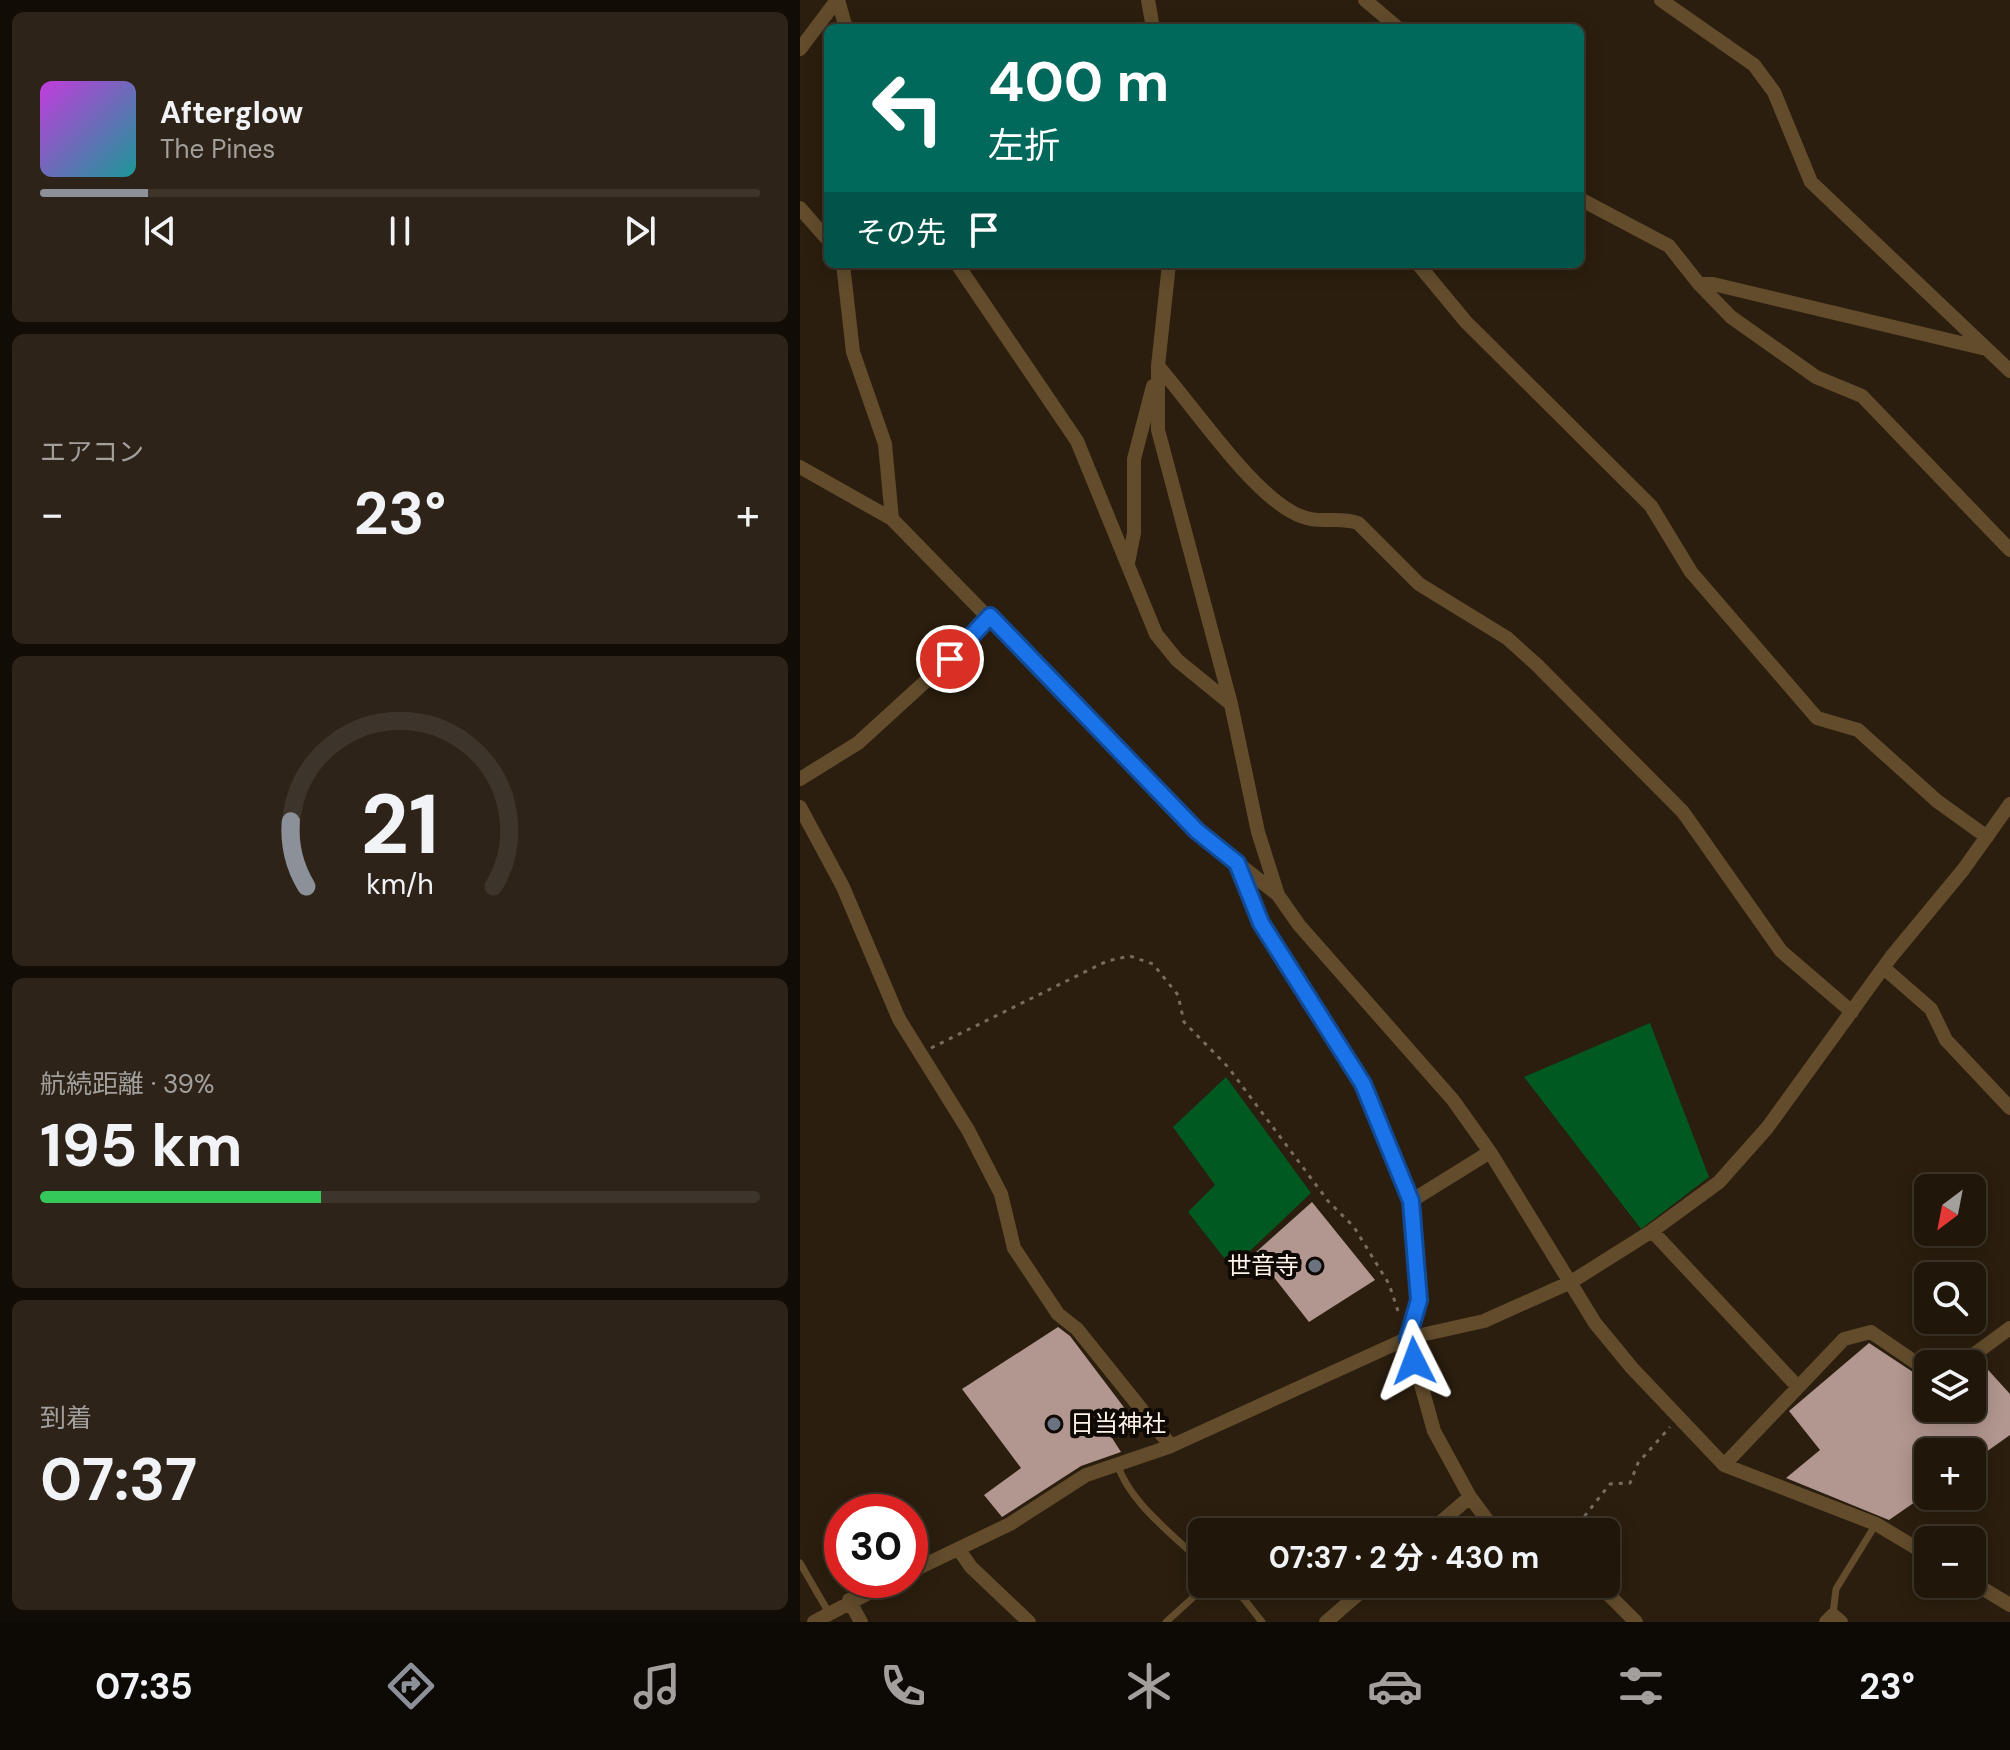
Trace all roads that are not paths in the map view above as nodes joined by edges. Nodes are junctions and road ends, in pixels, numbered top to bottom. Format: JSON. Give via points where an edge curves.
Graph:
{"nodes":[{"id":1,"x":838,"y":0,"type":"edge"},
{"id":2,"x":1148,"y":0,"type":"edge"},
{"id":3,"x":1365,"y":0,"type":"edge"},
{"id":4,"x":1661,"y":0,"type":"edge"},
{"id":5,"x":845,"y":24,"type":"edge"},
{"id":6,"x":1152,"y":24,"type":"edge"},
{"id":7,"x":1393,"y":24,"type":"edge"},
{"id":8,"x":800,"y":49,"type":"edge"},
{"id":9,"x":1584,"y":201,"type":"edge"},
{"id":10,"x":800,"y":208,"type":"edge"},
{"id":11,"x":824,"y":235,"type":"edge"},
{"id":12,"x":843,"y":268,"type":"edge"},
{"id":13,"x":960,"y":268,"type":"edge"},
{"id":14,"x":1169,"y":268,"type":"edge"},
{"id":15,"x":1421,"y":268,"type":"edge"},
{"id":16,"x":1699,"y":284,"type":"junction"},
{"id":17,"x":1984,"y":348,"type":"junction"},
{"id":18,"x":1158,"y":366,"type":"junction"},
{"id":19,"x":2010,"y":371,"type":"edge"},
{"id":20,"x":800,"y":467,"type":"edge"},
{"id":21,"x":892,"y":519,"type":"junction"},
{"id":22,"x":2010,"y":550,"type":"edge"},
{"id":23,"x":1128,"y":563,"type":"junction"},
{"id":24,"x":990,"y":616,"type":"junction"},
{"id":25,"x":1231,"y":704,"type":"junction"},
{"id":26,"x":800,"y":779,"type":"edge"},
{"id":27,"x":2010,"y":804,"type":"edge"},
{"id":28,"x":800,"y":807,"type":"edge"},
{"id":29,"x":1987,"y":837,"type":"junction"},
{"id":30,"x":1237,"y":863,"type":"junction"},
{"id":31,"x":1278,"y":895,"type":"junction"},
{"id":32,"x":1885,"y":969,"type":"junction"},
{"id":33,"x":1852,"y":1012,"type":"junction"},
{"id":34,"x":2010,"y":1108,"type":"edge"},
{"id":35,"x":1490,"y":1152,"type":"junction"},
{"id":36,"x":1411,"y":1201,"type":"junction"},
{"id":37,"x":1652,"y":1231,"type":"junction"},
{"id":38,"x":1571,"y":1282,"type":"junction"},
{"id":39,"x":2010,"y":1328,"type":"edge"},
{"id":40,"x":1408,"y":1338,"type":"junction"},
{"id":41,"x":1980,"y":1350,"type":"edge"},
{"id":42,"x":1914,"y":1361,"type":"edge"},
{"id":43,"x":1797,"y":1386,"type":"junction"},
{"id":44,"x":1171,"y":1446,"type":"junction"},
{"id":45,"x":1117,"y":1463,"type":"junction"},
{"id":46,"x":1724,"y":1465,"type":"junction"},
{"id":47,"x":1470,"y":1497,"type":"junction"},
{"id":48,"x":1445,"y":1518,"type":"edge"},
{"id":49,"x":1486,"y":1518,"type":"edge"},
{"id":50,"x":1876,"y":1524,"type":"junction"},
{"id":51,"x":1914,"y":1547,"type":"edge"},
{"id":52,"x":1188,"y":1549,"type":"edge"},
{"id":53,"x":959,"y":1550,"type":"junction"},
{"id":54,"x":800,"y":1563,"type":"edge"},
{"id":55,"x":928,"y":1564,"type":"edge"},
{"id":56,"x":1986,"y":1590,"type":"edge"},
{"id":57,"x":853,"y":1598,"type":"edge"},
{"id":58,"x":1193,"y":1598,"type":"edge"},
{"id":59,"x":1243,"y":1598,"type":"edge"},
{"id":60,"x":1354,"y":1598,"type":"edge"},
{"id":61,"x":1612,"y":1598,"type":"edge"},
{"id":62,"x":849,"y":1600,"type":"junction"},
{"id":63,"x":2010,"y":1605,"type":"edge"},
{"id":64,"x":829,"y":1613,"type":"junction"},
{"id":65,"x":1833,"y":1620,"type":"edge"},
{"id":66,"x":814,"y":1622,"type":"edge"},
{"id":67,"x":861,"y":1622,"type":"edge"},
{"id":68,"x":1029,"y":1622,"type":"edge"},
{"id":69,"x":1166,"y":1622,"type":"edge"},
{"id":70,"x":1262,"y":1622,"type":"edge"},
{"id":71,"x":1326,"y":1622,"type":"edge"},
{"id":72,"x":1636,"y":1622,"type":"edge"}],
"edges":[{"from":1,"to":5,"type":"street"},
{"from":1,"to":8,"type":"street"},
{"from":2,"to":6,"type":"street"},
{"from":3,"to":7,"type":"street"},
{"from":4,"to":17,"type":"street","via":[[1754,65],[1774,92],[1811,182]]},
{"from":9,"to":16,"type":"street","via":[[1669,246]]},
{"from":10,"to":11,"type":"street"},
{"from":12,"to":21,"type":"street","via":[[853,352],[885,444]]},
{"from":13,"to":23,"type":"street","via":[[1077,441]]},
{"from":14,"to":18,"type":"street"},
{"from":15,"to":29,"type":"street","via":[[1466,322],[1651,506],[1691,572],[1817,718],[1858,730],[1937,801]]},
{"from":16,"to":17,"type":"street"},
{"from":16,"to":22,"type":"street","via":[[1731,317],[1816,377],[1862,396]]},
{"from":17,"to":19,"type":"street"},
{"from":18,"to":23,"type":"street","via":[[1134,459],[1134,533]]},
{"from":18,"to":25,"type":"street","via":[[1158,430]]},
{"from":18,"to":33,"type":"street","via":[[1255,483],[1292,512],[1321,523],[1358,523],[1419,584],[1507,638],[1537,665],[1683,812],[1781,951]]},
{"from":20,"to":21,"type":"street"},
{"from":21,"to":24,"type":"street"},
{"from":23,"to":25,"type":"street","via":[[1156,634],[1177,660]]},
{"from":24,"to":26,"type":"street","via":[[858,743]]},
{"from":24,"to":30,"type":"street","via":[[1197,831]]},
{"from":25,"to":31,"type":"street","via":[[1258,832]]},
{"from":27,"to":29,"type":"street"},
{"from":28,"to":44,"type":"street","via":[[843,887],[895,1012],[1001,1194],[1014,1248],[1058,1314],[1077,1329]]},
{"from":29,"to":32,"type":"street"},
{"from":30,"to":31,"type":"street"},
{"from":30,"to":36,"type":"street","via":[[1261,923],[1363,1084]]},
{"from":31,"to":35,"type":"street","via":[[1453,1100]]},
{"from":32,"to":33,"type":"street"},
{"from":32,"to":34,"type":"street","via":[[1931,1009],[1946,1040]]},
{"from":33,"to":37,"type":"street","via":[[1767,1128],[1719,1182]]},
{"from":35,"to":36,"type":"street"},
{"from":35,"to":38,"type":"street"},
{"from":36,"to":40,"type":"street","via":[[1419,1300]]},
{"from":37,"to":38,"type":"street"},
{"from":37,"to":43,"type":"street"},
{"from":38,"to":40,"type":"street","via":[[1484,1321]]},
{"from":38,"to":46,"type":"street","via":[[1604,1334]]},
{"from":39,"to":41,"type":"street"},
{"from":40,"to":44,"type":"street"},
{"from":40,"to":47,"type":"street","via":[[1434,1431]]},
{"from":42,"to":43,"type":"street","via":[[1871,1332],[1844,1339]]},
{"from":43,"to":46,"type":"street"},
{"from":44,"to":45,"type":"street"},
{"from":45,"to":52,"type":"lane","via":[[1122,1480]]},
{"from":45,"to":53,"type":"street","via":[[1086,1475]]},
{"from":46,"to":50,"type":"street"},
{"from":47,"to":48,"type":"street"},
{"from":47,"to":49,"type":"street"},
{"from":50,"to":51,"type":"street"},
{"from":50,"to":65,"type":"lane","via":[[1836,1589]]},
{"from":53,"to":55,"type":"street"},
{"from":53,"to":68,"type":"street"},
{"from":54,"to":64,"type":"lane"},
{"from":56,"to":63,"type":"street"},
{"from":57,"to":62,"type":"street"},
{"from":58,"to":69,"type":"lane"},
{"from":59,"to":70,"type":"lane"},
{"from":60,"to":71,"type":"street"},
{"from":61,"to":72,"type":"street"},
{"from":62,"to":64,"type":"street"},
{"from":62,"to":67,"type":"street"},
{"from":64,"to":66,"type":"street"}]}
